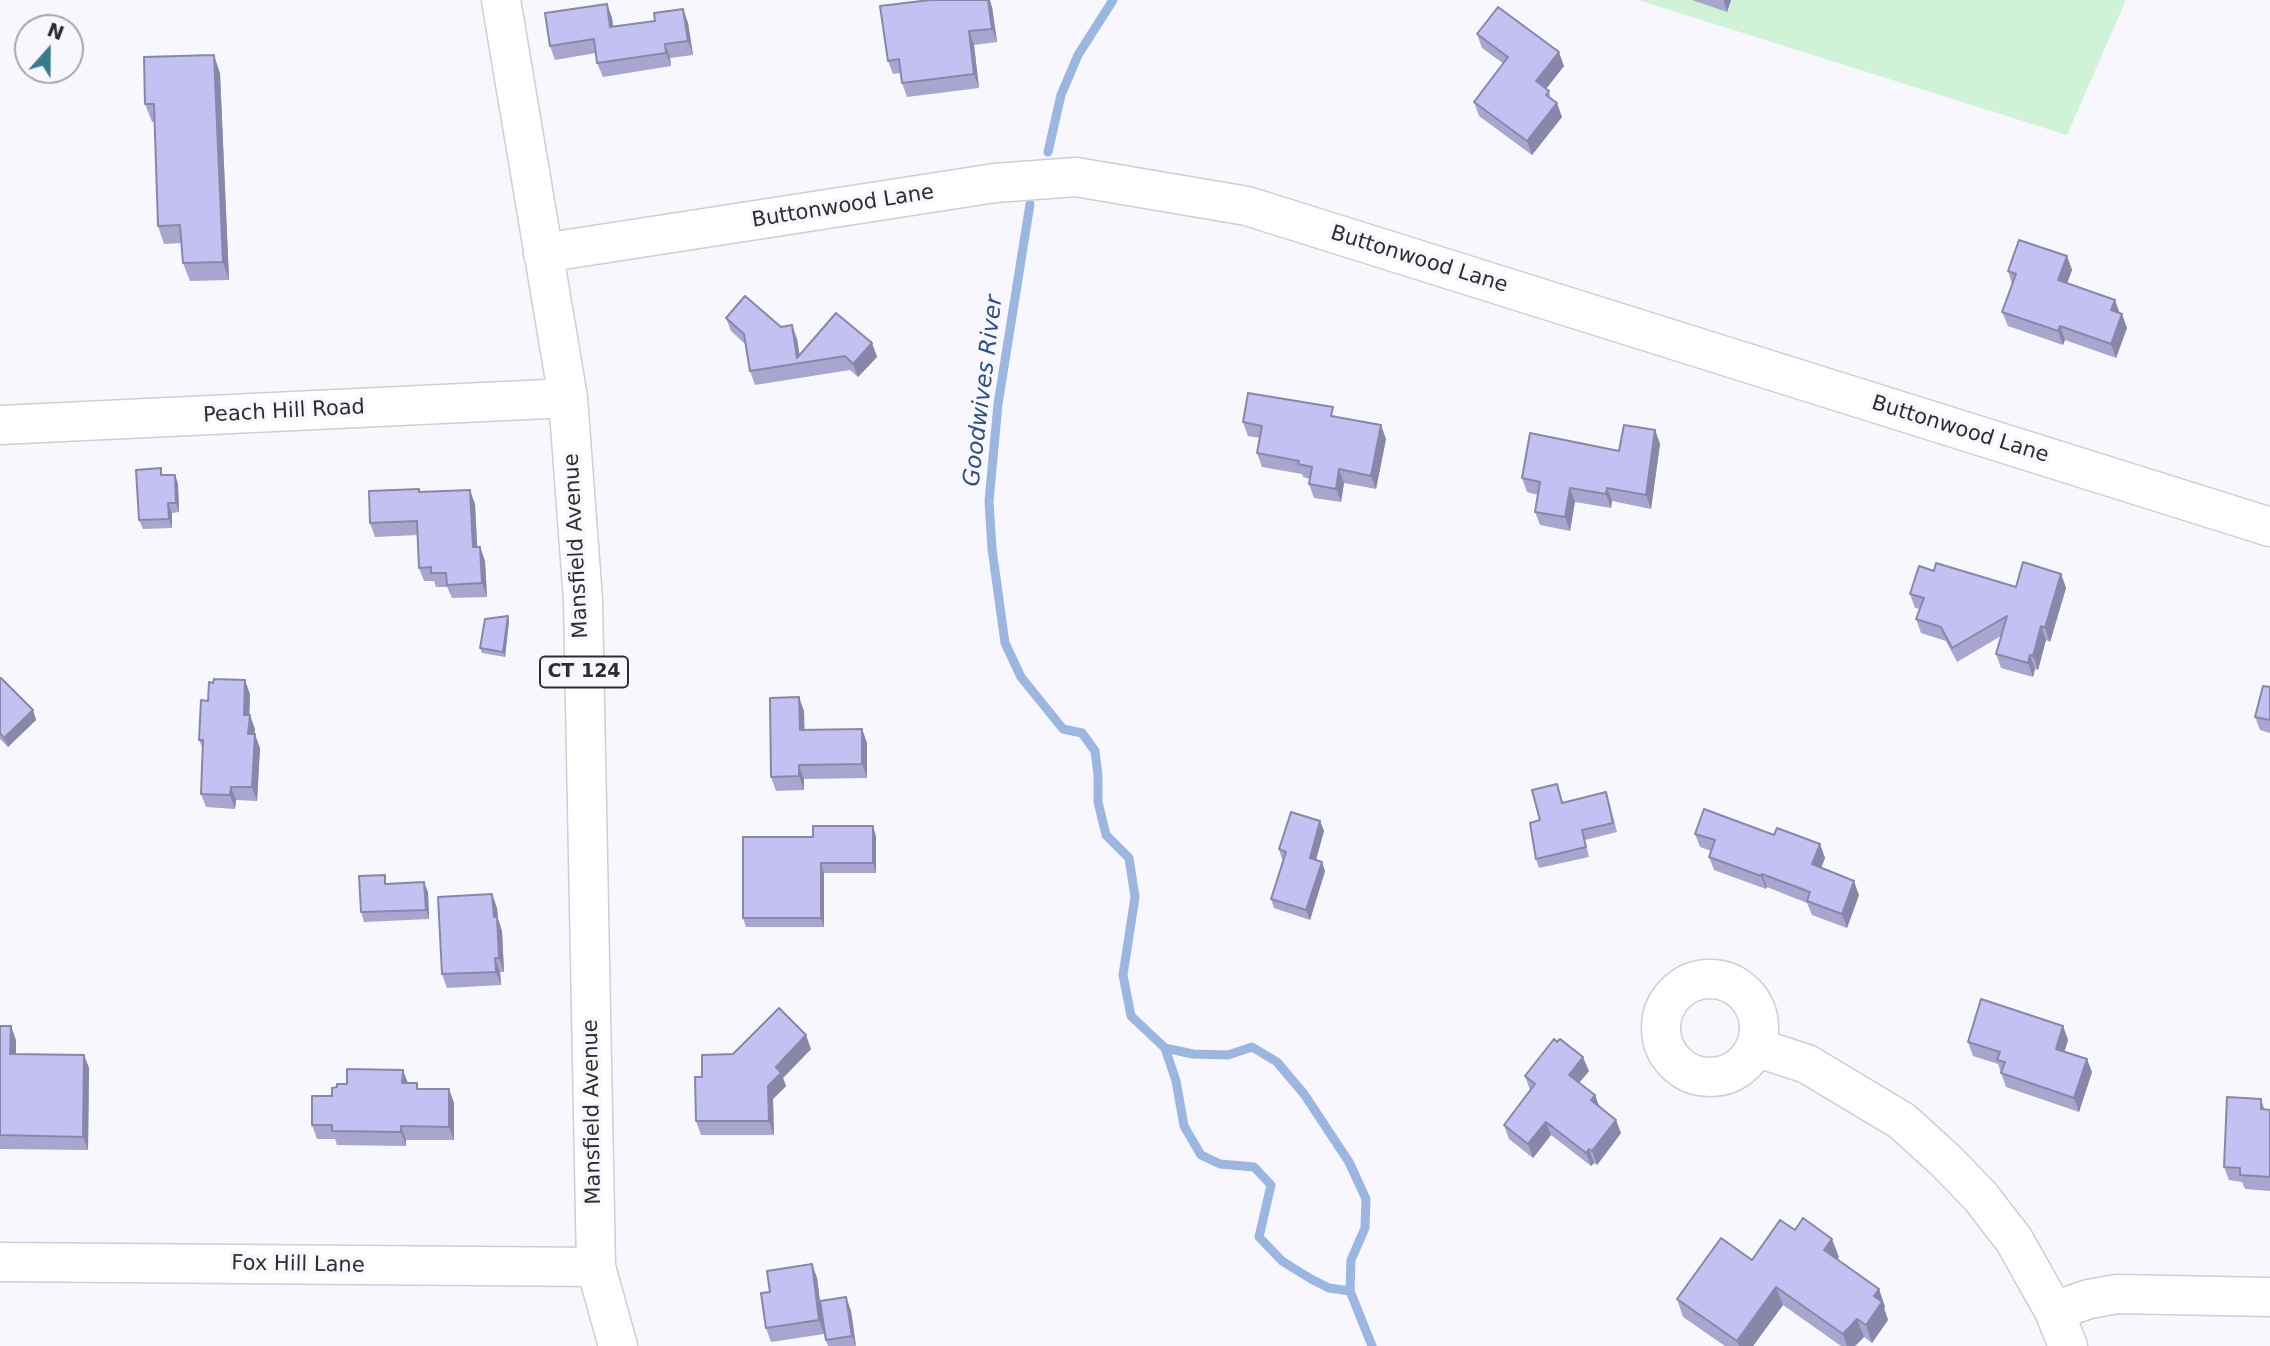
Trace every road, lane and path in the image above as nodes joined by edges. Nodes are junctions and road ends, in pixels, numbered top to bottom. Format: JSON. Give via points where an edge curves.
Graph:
{"nodes":[{"id":1,"x":501,"y":0,"type":"edge"},
{"id":2,"x":543,"y":253,"type":"junction"},
{"id":3,"x":568,"y":398,"type":"junction"},
{"id":4,"x":0,"y":425,"type":"edge"},
{"id":5,"x":2270,"y":527,"type":"edge"},
{"id":6,"x":1755,"y":1047,"type":"dead end"},
{"id":7,"x":0,"y":1262,"type":"edge"},
{"id":8,"x":596,"y":1267,"type":"junction"},
{"id":9,"x":2270,"y":1297,"type":"edge"},
{"id":10,"x":2054,"y":1311,"type":"junction"},
{"id":11,"x":618,"y":1346,"type":"edge"},
{"id":12,"x":2068,"y":1346,"type":"edge"}],
"edges":[{"from":1,"to":2,"type":"street","name":"Mansfield Avenue","number":"CT 124"},
{"from":2,"to":3,"type":"street","name":"Mansfield Avenue","number":"CT 124"},
{"from":2,"to":5,"type":"street","name":"Buttonwood Lane","via":[[995,183],[1076,177],[1247,206]]},
{"from":3,"to":4,"type":"street","name":"Peach Hill Road"},
{"from":3,"to":8,"type":"street","name":"Mansfield Avenue","number":"CT 124","via":[[583,600]]},
{"from":6,"to":10,"type":"street","via":[[1807,1065],[1902,1121],[1980,1196],[2014,1240]]},
{"from":7,"to":8,"type":"street","name":"Fox Hill Lane"},
{"from":8,"to":11,"type":"street","name":"Mansfield Avenue","number":"CT 124"},
{"from":9,"to":10,"type":"street","via":[[2117,1294]]},
{"from":10,"to":12,"type":"street"}]}
